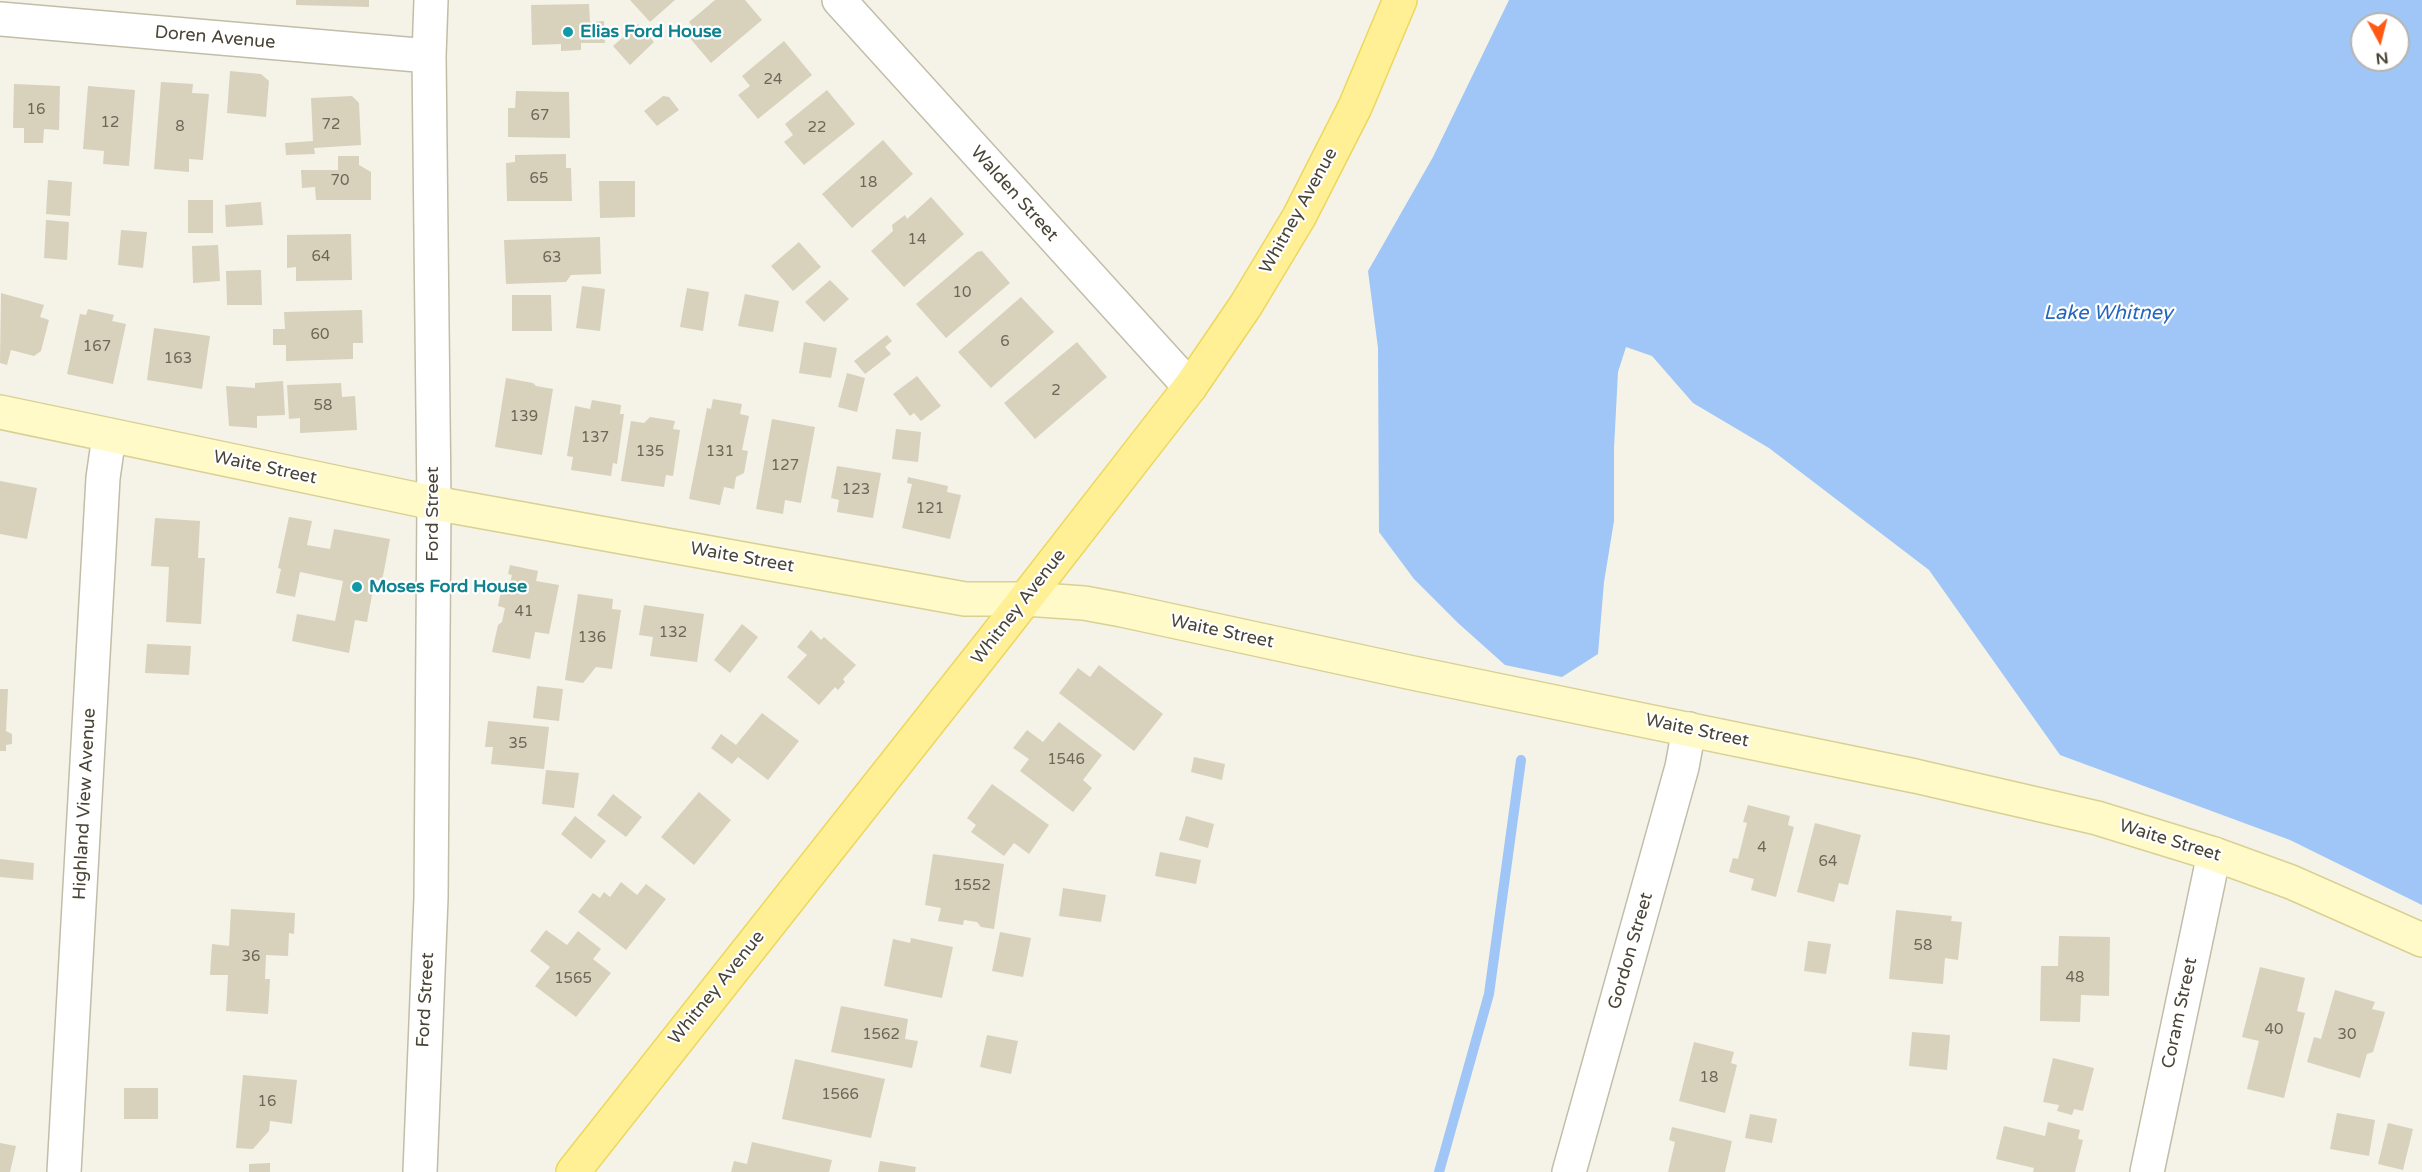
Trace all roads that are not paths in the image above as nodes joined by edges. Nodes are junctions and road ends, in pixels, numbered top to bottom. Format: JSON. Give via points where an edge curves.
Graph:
{"nodes":[{"id":1,"x":431,"y":0,"type":"edge"},
{"id":2,"x":839,"y":0,"type":"edge"},
{"id":3,"x":1400,"y":0,"type":"edge"},
{"id":4,"x":0,"y":19,"type":"edge"},
{"id":5,"x":429,"y":56,"type":"junction"},
{"id":6,"x":1190,"y":387,"type":"junction"},
{"id":7,"x":0,"y":412,"type":"edge"},
{"id":8,"x":109,"y":436,"type":"junction"},
{"id":9,"x":434,"y":503,"type":"junction"},
{"id":10,"x":1025,"y":598,"type":"junction"},
{"id":11,"x":1689,"y":729,"type":"junction"},
{"id":12,"x":2214,"y":854,"type":"junction"},
{"id":13,"x":2422,"y":940,"type":"edge"},
{"id":14,"x":64,"y":1172,"type":"edge"},
{"id":15,"x":420,"y":1172,"type":"edge"},
{"id":16,"x":573,"y":1172,"type":"edge"},
{"id":17,"x":1569,"y":1172,"type":"edge"},
{"id":18,"x":2147,"y":1172,"type":"edge"}],
"edges":[{"from":1,"to":5,"type":"street","name":"Ford Street"},
{"from":2,"to":6,"type":"street","name":"Walden Street"},
{"from":3,"to":6,"type":"main road","name":"Whitney Avenue","via":[[1355,107],[1299,217]]},
{"from":4,"to":5,"type":"street","name":"Doren Avenue"},
{"from":5,"to":9,"type":"street","name":"Ford Street"},
{"from":6,"to":10,"type":"main road","name":"Whitney Avenue"},
{"from":7,"to":8,"type":"street","name":"Waite Street"},
{"from":8,"to":9,"type":"street","name":"Waite Street"},
{"from":8,"to":14,"type":"street","name":"Highland View Avenue"},
{"from":9,"to":10,"type":"street","name":"Waite Street","via":[[965,598]]},
{"from":9,"to":15,"type":"street","name":"Ford Street","via":[[430,898]]},
{"from":10,"to":11,"type":"street","name":"Waite Street","via":[[1122,610]]},
{"from":10,"to":16,"type":"main road","name":"Whitney Avenue"},
{"from":11,"to":12,"type":"street","name":"Waite Street","via":[[2027,801]]},
{"from":11,"to":17,"type":"street","name":"Gordon Street","via":[[1682,767]]},
{"from":12,"to":13,"type":"street","name":"Waite Street","via":[[2290,882]]},
{"from":12,"to":18,"type":"street","name":"Coram Street"}]}
